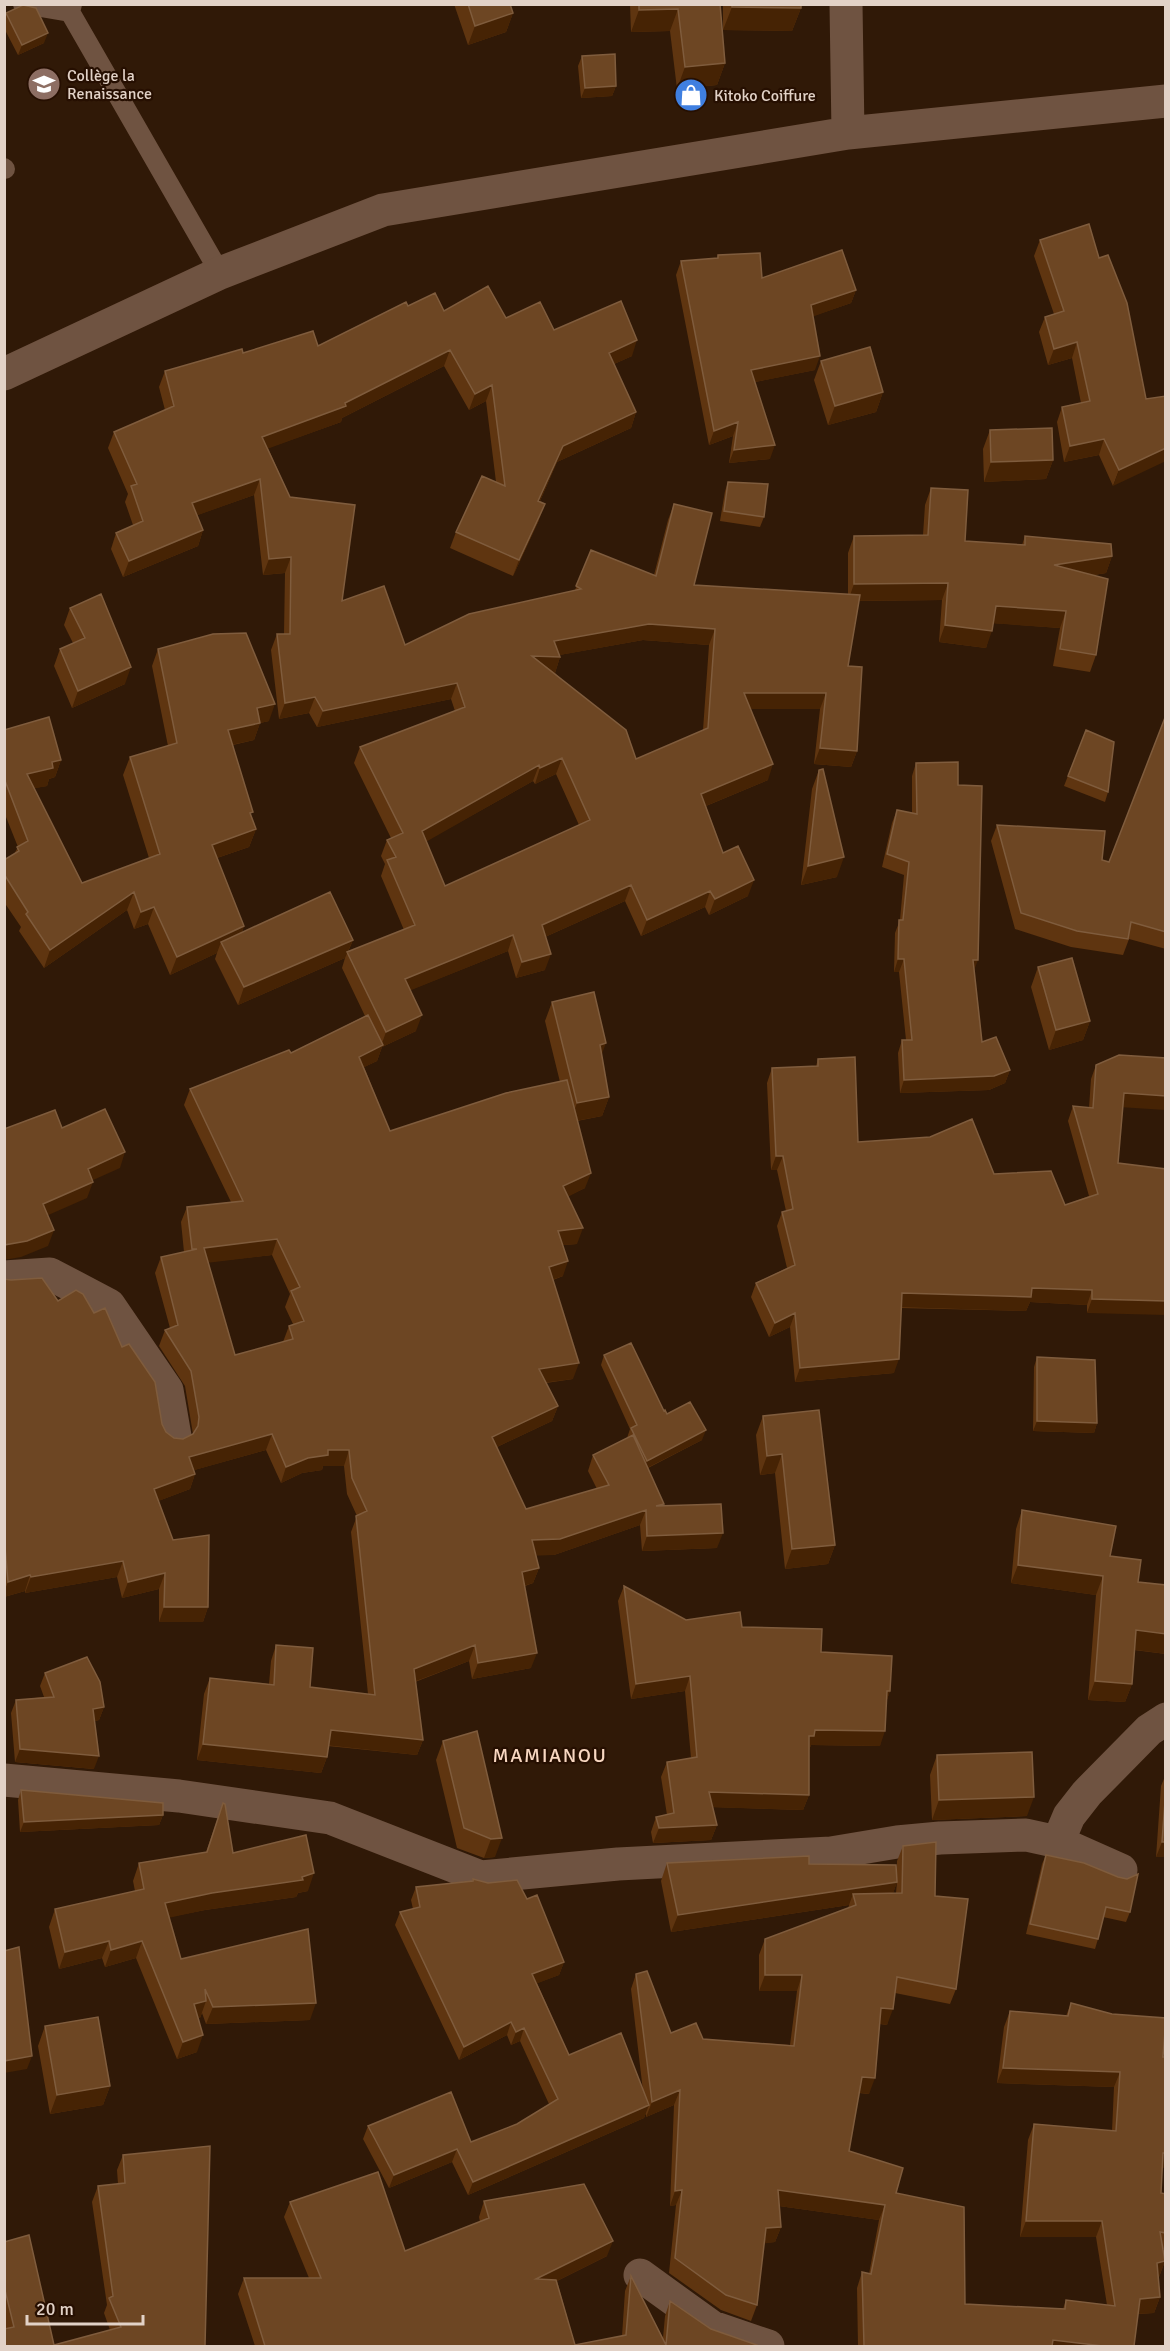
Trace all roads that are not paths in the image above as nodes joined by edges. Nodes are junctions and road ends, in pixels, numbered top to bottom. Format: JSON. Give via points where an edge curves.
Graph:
{"nodes":[{"id":1,"x":23,"y":4,"type":"edge"},
{"id":2,"x":846,"y":4,"type":"edge"},
{"id":3,"x":71,"y":8,"type":"edge"},
{"id":4,"x":1166,"y":101,"type":"edge"},
{"id":5,"x":848,"y":133,"type":"junction"},
{"id":6,"x":220,"y":273,"type":"junction"},
{"id":7,"x":4,"y":374,"type":"edge"},
{"id":8,"x":4,"y":1277,"type":"edge"},
{"id":9,"x":175,"y":1436,"type":"edge"},
{"id":10,"x":1166,"y":1719,"type":"edge"},
{"id":11,"x":4,"y":1780,"type":"edge"},
{"id":12,"x":1058,"y":1842,"type":"junction"},
{"id":13,"x":1121,"y":1870,"type":"dead end"},
{"id":14,"x":640,"y":2275,"type":"dead end"},
{"id":15,"x":768,"y":2346,"type":"edge"}],
"edges":[{"from":1,"to":3,"type":"lane"},
{"from":2,"to":5,"type":"street"},
{"from":3,"to":6,"type":"lane"},
{"from":4,"to":5,"type":"street"},
{"from":5,"to":6,"type":"street","via":[[383,210]]},
{"from":6,"to":7,"type":"street"},
{"from":8,"to":9,"type":"street","via":[[50,1274],[109,1305],[167,1390]]},
{"from":10,"to":12,"type":"street","via":[[1149,1730],[1087,1793],[1069,1816]]},
{"from":11,"to":12,"type":"street","via":[[179,1796],[330,1818],[481,1877],[618,1864],[831,1853],[940,1839],[1026,1835]]},
{"from":12,"to":13,"type":"street"},
{"from":14,"to":15,"type":"street","via":[[712,2328]]}]}
